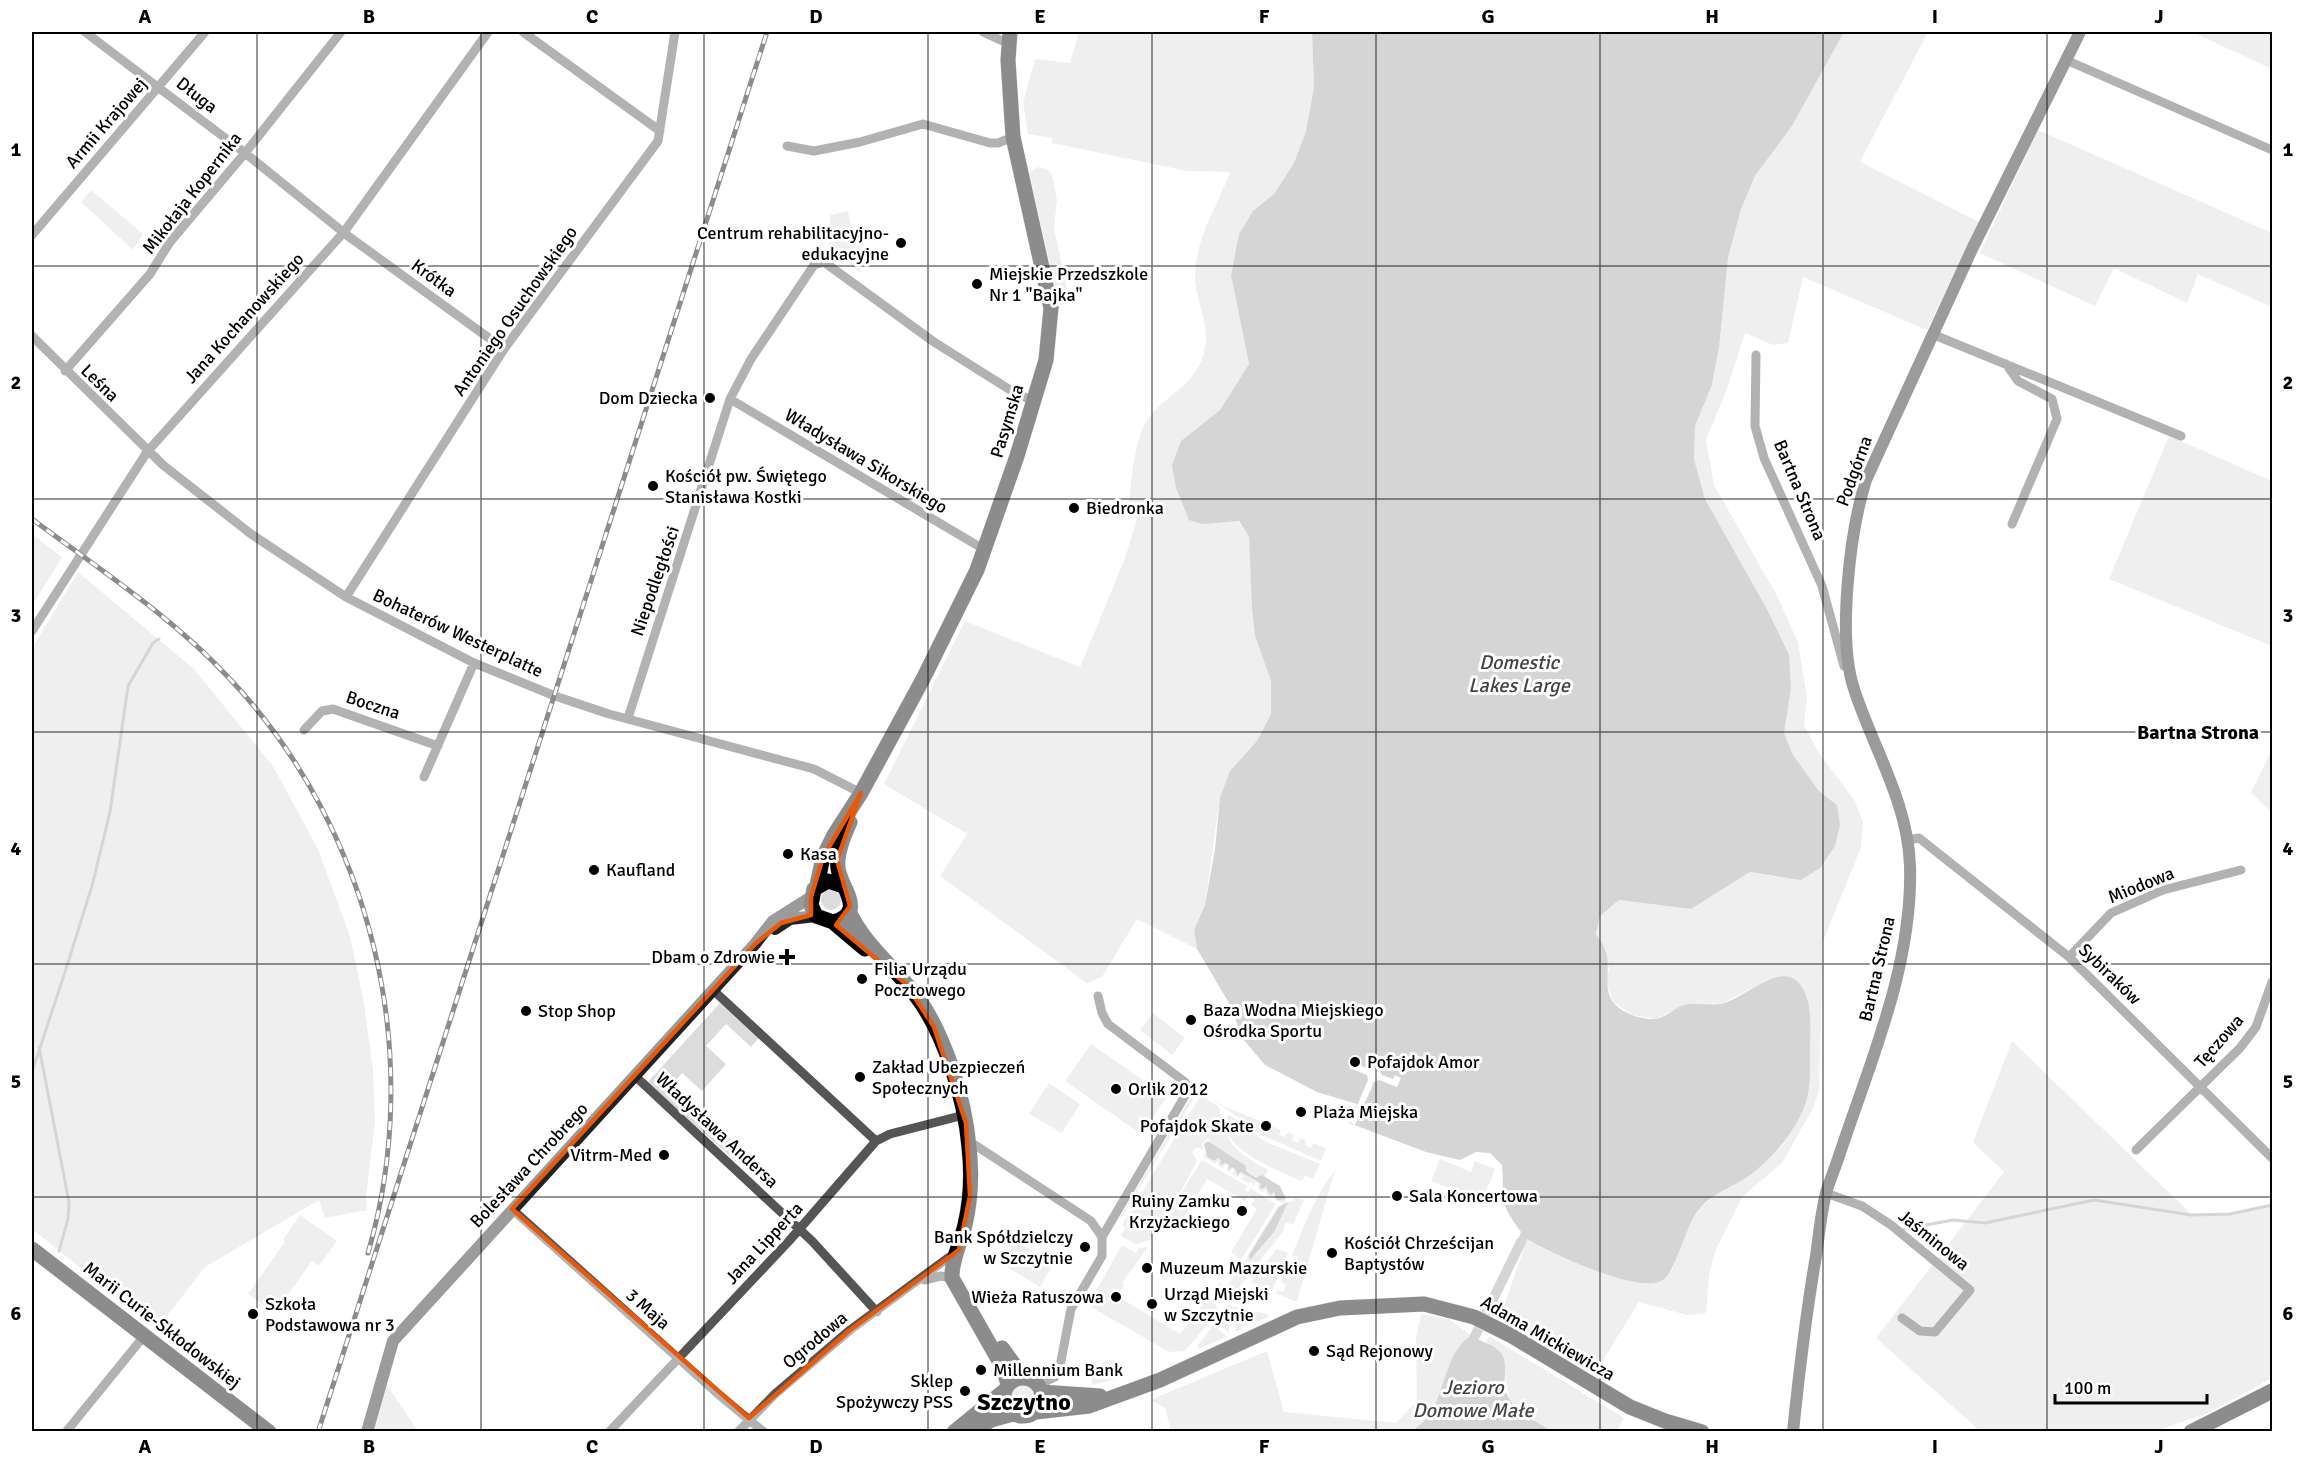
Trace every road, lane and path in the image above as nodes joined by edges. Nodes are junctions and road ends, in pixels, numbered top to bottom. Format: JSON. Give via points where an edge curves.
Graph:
{"nodes":[{"id":1,"x":85,"y":32,"type":"edge"},
{"id":2,"x":205,"y":32,"type":"edge"},
{"id":3,"x":341,"y":32,"type":"edge"},
{"id":4,"x":488,"y":32,"type":"edge"},
{"id":5,"x":523,"y":32,"type":"edge"},
{"id":6,"x":675,"y":32,"type":"edge"},
{"id":7,"x":983,"y":32,"type":"edge"},
{"id":8,"x":2080,"y":32,"type":"edge"},
{"id":9,"x":1010,"y":38,"type":"edge"},
{"id":10,"x":2066,"y":60,"type":"junction"},
{"id":11,"x":159,"y":87,"type":"junction"},
{"id":12,"x":660,"y":131,"type":"junction"},
{"id":13,"x":1014,"y":137,"type":"junction"},
{"id":14,"x":787,"y":146,"type":"dead end"},
{"id":15,"x":2272,"y":150,"type":"edge"},
{"id":16,"x":245,"y":153,"type":"junction"},
{"id":17,"x":344,"y":232,"type":"junction"},
{"id":18,"x":32,"y":235,"type":"edge"},
{"id":19,"x":1932,"y":334,"type":"junction"},
{"id":20,"x":32,"y":336,"type":"edge"},
{"id":21,"x":504,"y":350,"type":"junction"},
{"id":22,"x":1756,"y":355,"type":"dead end"},
{"id":23,"x":2006,"y":364,"type":"junction"},
{"id":24,"x":65,"y":371,"type":"junction"},
{"id":25,"x":730,"y":399,"type":"junction"},
{"id":26,"x":1034,"y":401,"type":"junction"},
{"id":27,"x":2181,"y":436,"type":"dead end"},
{"id":28,"x":147,"y":452,"type":"junction"},
{"id":29,"x":2012,"y":524,"type":"dead end"},
{"id":30,"x":985,"y":550,"type":"junction"},
{"id":31,"x":346,"y":597,"type":"junction"},
{"id":32,"x":32,"y":631,"type":"edge"},
{"id":33,"x":474,"y":663,"type":"junction"},
{"id":34,"x":1848,"y":666,"type":"junction"},
{"id":35,"x":628,"y":718,"type":"junction"},
{"id":36,"x":304,"y":730,"type":"dead end"},
{"id":37,"x":438,"y":746,"type":"junction"},
{"id":38,"x":424,"y":777,"type":"dead end"},
{"id":39,"x":861,"y":793,"type":"junction"},
{"id":40,"x":1908,"y":840,"type":"junction"},
{"id":41,"x":2241,"y":870,"type":"dead end"},
{"id":42,"x":843,"y":886,"type":"junction"},
{"id":43,"x":814,"y":891,"type":"junction"},
{"id":44,"x":849,"y":911,"type":"junction"},
{"id":45,"x":816,"y":916,"type":"junction"},
{"id":46,"x":832,"y":922,"type":"junction"},
{"id":47,"x":755,"y":944,"type":"junction"},
{"id":48,"x":2069,"y":957,"type":"junction"},
{"id":49,"x":898,"y":976,"type":"junction"},
{"id":50,"x":2272,"y":982,"type":"edge"},
{"id":51,"x":713,"y":990,"type":"junction"},
{"id":52,"x":1098,"y":996,"type":"dead end"},
{"id":53,"x":635,"y":1076,"type":"junction"},
{"id":54,"x":2201,"y":1086,"type":"junction"},
{"id":55,"x":964,"y":1115,"type":"junction"},
{"id":56,"x":876,"y":1141,"type":"junction"},
{"id":57,"x":969,"y":1146,"type":"junction"},
{"id":58,"x":2136,"y":1150,"type":"dead end"},
{"id":59,"x":2272,"y":1158,"type":"edge"},
{"id":60,"x":1826,"y":1193,"type":"junction"},
{"id":61,"x":512,"y":1209,"type":"junction"},
{"id":62,"x":799,"y":1229,"type":"junction"},
{"id":63,"x":1102,"y":1237,"type":"junction"},
{"id":64,"x":32,"y":1249,"type":"edge"},
{"id":65,"x":959,"y":1250,"type":"junction"},
{"id":66,"x":952,"y":1278,"type":"junction"},
{"id":67,"x":919,"y":1282,"type":"junction"},
{"id":68,"x":877,"y":1312,"type":"junction"},
{"id":69,"x":1902,"y":1318,"type":"dead end"},
{"id":70,"x":144,"y":1336,"type":"junction"},
{"id":71,"x":678,"y":1357,"type":"junction"},
{"id":72,"x":1023,"y":1377,"type":"junction"},
{"id":73,"x":1006,"y":1388,"type":"junction"},
{"id":74,"x":1040,"y":1389,"type":"junction"},
{"id":75,"x":2272,"y":1391,"type":"edge"},
{"id":76,"x":1118,"y":1395,"type":"junction"},
{"id":77,"x":1036,"y":1412,"type":"junction"},
{"id":78,"x":1013,"y":1414,"type":"junction"},
{"id":79,"x":749,"y":1418,"type":"junction"},
{"id":80,"x":262,"y":1430,"type":"edge"},
{"id":81,"x":66,"y":1431,"type":"edge"},
{"id":82,"x":367,"y":1431,"type":"edge"},
{"id":83,"x":609,"y":1431,"type":"edge"},
{"id":84,"x":738,"y":1431,"type":"edge"},
{"id":85,"x":764,"y":1431,"type":"edge"},
{"id":86,"x":954,"y":1431,"type":"edge"},
{"id":87,"x":974,"y":1431,"type":"edge"},
{"id":88,"x":1702,"y":1431,"type":"edge"},
{"id":89,"x":1793,"y":1431,"type":"edge"},
{"id":90,"x":2191,"y":1431,"type":"edge"}],
"edges":[{"from":1,"to":11,"type":"street","name":"Długa"},
{"from":2,"to":11,"type":"street","name":"Armii Krajowej"},
{"from":3,"to":16,"type":"street","name":"Mikołaja Kopernika"},
{"from":4,"to":17,"type":"street","name":"Jana Kochanowskiego"},
{"from":5,"to":12,"type":"street"},
{"from":6,"to":12,"type":"street","name":"Antoniego Osuchowskiego"},
{"from":7,"to":9,"type":"street"},
{"from":8,"to":10,"type":"street","name":"Podgórna"},
{"from":9,"to":13,"type":"main road","name":"Pasymska"},
{"from":10,"to":15,"type":"street"},
{"from":10,"to":19,"type":"street","name":"Podgórna"},
{"from":11,"to":16,"type":"street","name":"Długa"},
{"from":11,"to":18,"type":"street","name":"Armii Krajowej"},
{"from":12,"to":21,"type":"street","name":"Antoniego Osuchowskiego","via":[[658,141]]},
{"from":13,"to":14,"type":"street","via":[[990,143],[923,124],[814,151]]},
{"from":13,"to":26,"type":"main road","name":"Pasymska","via":[[1052,314]]},
{"from":16,"to":17,"type":"street","name":"Długa"},
{"from":16,"to":24,"type":"street","name":"Mikołaja Kopernika","via":[[170,242],[150,274]]},
{"from":17,"to":21,"type":"street","name":"Krótka"},
{"from":17,"to":28,"type":"street","name":"Jana Kochanowskiego"},
{"from":19,"to":23,"type":"street"},
{"from":19,"to":34,"type":"street","name":"Podgórna","via":[[1859,503],[1849,579]]},
{"from":20,"to":24,"type":"street","name":"Leśna"},
{"from":21,"to":31,"type":"street","name":"Antoniego Osuchowskiego"},
{"from":22,"to":34,"type":"street","name":"Bartna Strona","via":[[1755,426],[1764,458],[1822,586],[1844,666]]},
{"from":23,"to":27,"type":"street"},
{"from":23,"to":29,"type":"street","via":[[2018,381],[2052,399],[2057,419]]},
{"from":24,"to":28,"type":"street","name":"Leśna"},
{"from":25,"to":26,"type":"street","name":"Niepodległości","via":[[751,359],[814,265],[824,262],[933,341]]},
{"from":25,"to":30,"type":"street","name":"Władysława Sikorskiego"},
{"from":25,"to":35,"type":"street","name":"Niepodległości"},
{"from":26,"to":30,"type":"main road","name":"Pasymska"},
{"from":28,"to":31,"type":"street","name":"Bohaterów Westerplatte","via":[[251,534]]},
{"from":28,"to":32,"type":"street","name":"Jana Kochanowskiego"},
{"from":30,"to":39,"type":"main road","name":"Pasymska","via":[[944,639]]},
{"from":31,"to":33,"type":"street","name":"Bohaterów Westerplatte"},
{"from":33,"to":35,"type":"street","name":"Bohaterów Westerplatte","via":[[555,696]]},
{"from":33,"to":37,"type":"street"},
{"from":34,"to":40,"type":"street","name":"Bartna Strona"},
{"from":35,"to":39,"type":"street","name":"Bohaterów Westerplatte","via":[[814,769]]},
{"from":36,"to":37,"type":"street","name":"Boczna","via":[[322,711],[333,709]]},
{"from":37,"to":38,"type":"street"},
{"from":39,"to":42,"type":"main road","name":"Pasymska","via":[[837,860]]},
{"from":39,"to":43,"type":"main road","name":"Pasymska","via":[[823,857]]},
{"from":40,"to":48,"type":"street","name":"Sybiraków","via":[[1919,838]]},
{"from":40,"to":60,"type":"street","name":"Bartna Strona","via":[[1904,950],[1876,1049]]},
{"from":41,"to":48,"type":"street","name":"Miodowa","via":[[2163,890],[2111,913]]},
{"from":42,"to":43,"type":"main road","via":[[833,881]]},
{"from":42,"to":44,"type":"main road","via":[[850,901]]},
{"from":43,"to":45,"type":"main road","via":[[812,912]]},
{"from":43,"to":47,"type":"street","name":"Bolesława Chrobrego","via":[[773,921]]},
{"from":44,"to":46,"type":"main road"},
{"from":44,"to":49,"type":"main road","via":[[857,930]]},
{"from":45,"to":46,"type":"main road"},
{"from":45,"to":47,"type":"street","name":"Bolesława Chrobrego","via":[[790,919]]},
{"from":46,"to":49,"type":"main road"},
{"from":47,"to":51,"type":"street","name":"Bolesława Chrobrego"},
{"from":48,"to":54,"type":"street","name":"Sybiraków"},
{"from":49,"to":55,"type":"main road","via":[[918,998],[934,1027]]},
{"from":50,"to":54,"type":"street","name":"Tęczowa","via":[[2256,1027]]},
{"from":51,"to":53,"type":"street","name":"Bolesława Chrobrego"},
{"from":51,"to":56,"type":"street"},
{"from":52,"to":63,"type":"street","via":[[1108,1024],[1189,1089]]},
{"from":53,"to":61,"type":"street","name":"Bolesława Chrobrego"},
{"from":53,"to":62,"type":"street","name":"Władysława Andersa"},
{"from":54,"to":58,"type":"street","name":"Tęczowa"},
{"from":54,"to":59,"type":"street","name":"Sybiraków"},
{"from":55,"to":56,"type":"street","name":"Jana Lipperta"},
{"from":55,"to":57,"type":"main road"},
{"from":56,"to":62,"type":"street","name":"Jana Lipperta"},
{"from":57,"to":63,"type":"street","via":[[975,1145],[1091,1221]]},
{"from":57,"to":65,"type":"main road","via":[[970,1196]]},
{"from":60,"to":69,"type":"street","name":"Jaśminowa","via":[[1862,1206],[1891,1225],[1970,1290],[1935,1332],[1920,1332]]},
{"from":60,"to":89,"type":"street","name":"Bartna Strona","via":[[1805,1322]]},
{"from":61,"to":71,"type":"street","name":"3 Maja"},
{"from":61,"to":82,"type":"street","name":"Bolesława Chrobrego","via":[[393,1341]]},
{"from":62,"to":68,"type":"street","name":"Władysława Andersa"},
{"from":62,"to":71,"type":"street","name":"Jana Lipperta"},
{"from":63,"to":74,"type":"street","via":[[1102,1256],[1071,1309],[1059,1371]]},
{"from":64,"to":70,"type":"main road","name":"Marii Curie-Skłodowskiej"},
{"from":65,"to":66,"type":"main road"},
{"from":65,"to":67,"type":"street","name":"Ogrodowa"},
{"from":65,"to":72,"type":"main road","via":[[964,1287]]},
{"from":66,"to":67,"type":"street","name":"Ogrodowa","via":[[941,1276]]},
{"from":66,"to":73,"type":"main road","via":[[1002,1366]]},
{"from":67,"to":68,"type":"street","name":"Ogrodowa"},
{"from":68,"to":79,"type":"street","name":"Ogrodowa","via":[[850,1330]]},
{"from":70,"to":80,"type":"main road","name":"Marii Curie-Skłodowskiej"},
{"from":70,"to":81,"type":"street"},
{"from":71,"to":79,"type":"street","name":"3 Maja"},
{"from":71,"to":83,"type":"street","name":"Jana Lipperta"},
{"from":72,"to":73,"type":"main road"},
{"from":72,"to":74,"type":"main road"},
{"from":73,"to":78,"type":"main road","via":[[1005,1404]]},
{"from":73,"to":86,"type":"main road"},
{"from":74,"to":76,"type":"main road","via":[[1089,1396]]},
{"from":74,"to":77,"type":"main road","via":[[1041,1402]]},
{"from":75,"to":90,"type":"main road"},
{"from":76,"to":77,"type":"main road","name":"Adama Mickiewicza","via":[[1089,1406]]},
{"from":76,"to":88,"type":"main road","name":"Adama Mickiewicza","via":[[1298,1317],[1340,1308],[1424,1304],[1474,1317],[1630,1407]]},
{"from":77,"to":78,"type":"main road","via":[[1026,1417]]},
{"from":78,"to":87,"type":"main road"},
{"from":79,"to":84,"type":"street","name":"Ogrodowa"},
{"from":79,"to":85,"type":"street","name":"3 Maja"}]}
